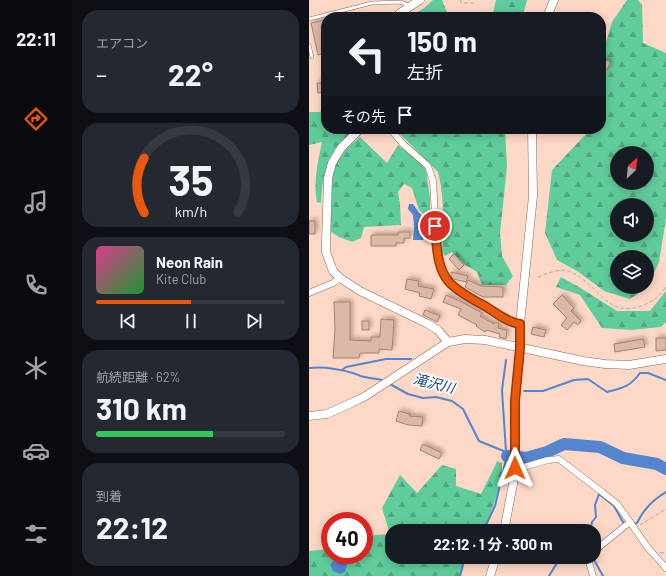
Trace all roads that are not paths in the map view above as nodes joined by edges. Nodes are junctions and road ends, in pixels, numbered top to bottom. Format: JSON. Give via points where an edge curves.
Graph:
{"nodes":[{"id":1,"x":420,"y":0,"type":"edge"},
{"id":2,"x":553,"y":0,"type":"edge"},
{"id":3,"x":411,"y":6,"type":"junction"},
{"id":4,"x":337,"y":12,"type":"edge"},
{"id":5,"x":402,"y":12,"type":"edge"},
{"id":6,"x":549,"y":12,"type":"edge"},
{"id":7,"x":321,"y":16,"type":"edge"},
{"id":8,"x":309,"y":19,"type":"edge"},
{"id":9,"x":309,"y":45,"type":"edge"},
{"id":10,"x":311,"y":57,"type":"dead end"},
{"id":11,"x":355,"y":134,"type":"edge"},
{"id":12,"x":394,"y":134,"type":"edge"},
{"id":13,"x":532,"y":134,"type":"edge"},
{"id":14,"x":340,"y":278,"type":"junction"},
{"id":15,"x":309,"y":293,"type":"edge"},
{"id":16,"x":520,"y":324,"type":"junction"},
{"id":17,"x":447,"y":342,"type":"junction"},
{"id":18,"x":520,"y":348,"type":"junction"},
{"id":19,"x":666,"y":359,"type":"edge"},
{"id":20,"x":309,"y":416,"type":"edge"},
{"id":21,"x":515,"y":468,"type":"junction"},
{"id":22,"x":630,"y":522,"type":"junction"},
{"id":23,"x":505,"y":524,"type":"edge"},
{"id":24,"x":601,"y":545,"type":"edge"},
{"id":25,"x":494,"y":564,"type":"edge"},
{"id":26,"x":590,"y":564,"type":"edge"},
{"id":27,"x":666,"y":568,"type":"edge"},
{"id":28,"x":490,"y":576,"type":"edge"},
{"id":29,"x":593,"y":576,"type":"edge"}],
"edges":[{"from":1,"to":3,"type":"street"},
{"from":2,"to":6,"type":"street"},
{"from":3,"to":4,"type":"lane","via":[[400,2],[372,3]]},
{"from":3,"to":5,"type":"street"},
{"from":7,"to":8,"type":"lane"},
{"from":9,"to":10,"type":"lane"},
{"from":11,"to":14,"type":"street","via":[[341,148],[332,163],[328,178],[327,252],[333,271]]},
{"from":12,"to":16,"type":"street","via":[[428,166],[433,181],[437,250],[441,267],[449,283],[512,323]]},
{"from":13,"to":16,"type":"street","via":[[533,196]]},
{"from":14,"to":15,"type":"street"},
{"from":14,"to":17,"type":"street","via":[[360,291],[428,324],[438,330]]},
{"from":16,"to":18,"type":"street"},
{"from":17,"to":18,"type":"street","via":[[465,339],[485,340]]},
{"from":17,"to":20,"type":"street","via":[[364,397],[327,414]]},
{"from":18,"to":19,"type":"street","via":[[605,364],[629,365]]},
{"from":18,"to":21,"type":"street","via":[[515,401]]},
{"from":21,"to":22,"type":"street","via":[[559,459],[617,504]]},
{"from":21,"to":23,"type":"street"},
{"from":22,"to":24,"type":"street"},
{"from":22,"to":27,"type":"street"},
{"from":25,"to":28,"type":"street"},
{"from":26,"to":29,"type":"street"}]}
